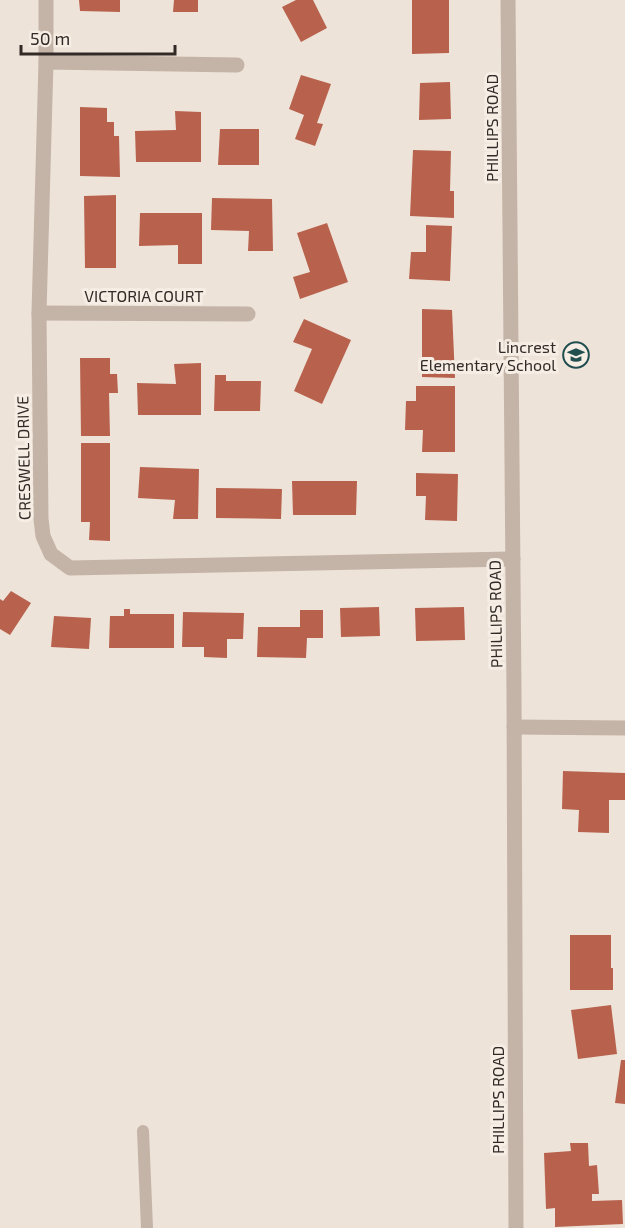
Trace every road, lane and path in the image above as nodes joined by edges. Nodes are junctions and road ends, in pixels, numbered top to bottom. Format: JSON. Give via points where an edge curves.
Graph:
{"nodes":[{"id":1,"x":46,"y":0,"type":"edge"},
{"id":2,"x":508,"y":0,"type":"edge"},
{"id":3,"x":46,"y":62,"type":"junction"},
{"id":4,"x":237,"y":65,"type":"dead end"},
{"id":5,"x":39,"y":313,"type":"junction"},
{"id":6,"x":248,"y":314,"type":"dead end"},
{"id":7,"x":513,"y":559,"type":"junction"},
{"id":8,"x":514,"y":727,"type":"junction"},
{"id":9,"x":625,"y":728,"type":"edge"},
{"id":10,"x":143,"y":1131,"type":"dead end"},
{"id":11,"x":147,"y":1228,"type":"edge"},
{"id":12,"x":516,"y":1228,"type":"edge"}],
"edges":[{"from":1,"to":3,"type":"street","name":"CRESWELL DRIVE"},
{"from":2,"to":7,"type":"street","name":"PHILLIPS ROAD"},
{"from":3,"to":4,"type":"street"},
{"from":3,"to":5,"type":"street","name":"CRESWELL DRIVE"},
{"from":5,"to":6,"type":"street","name":"VICTORIA COURT"},
{"from":5,"to":7,"type":"street","name":"CRESWELL DRIVE","via":[[43,536],[51,554],[70,568]]},
{"from":7,"to":8,"type":"street","name":"PHILLIPS ROAD"},
{"from":8,"to":9,"type":"street"},
{"from":8,"to":12,"type":"street","name":"PHILLIPS ROAD"},
{"from":10,"to":11,"type":"lane"}]}
